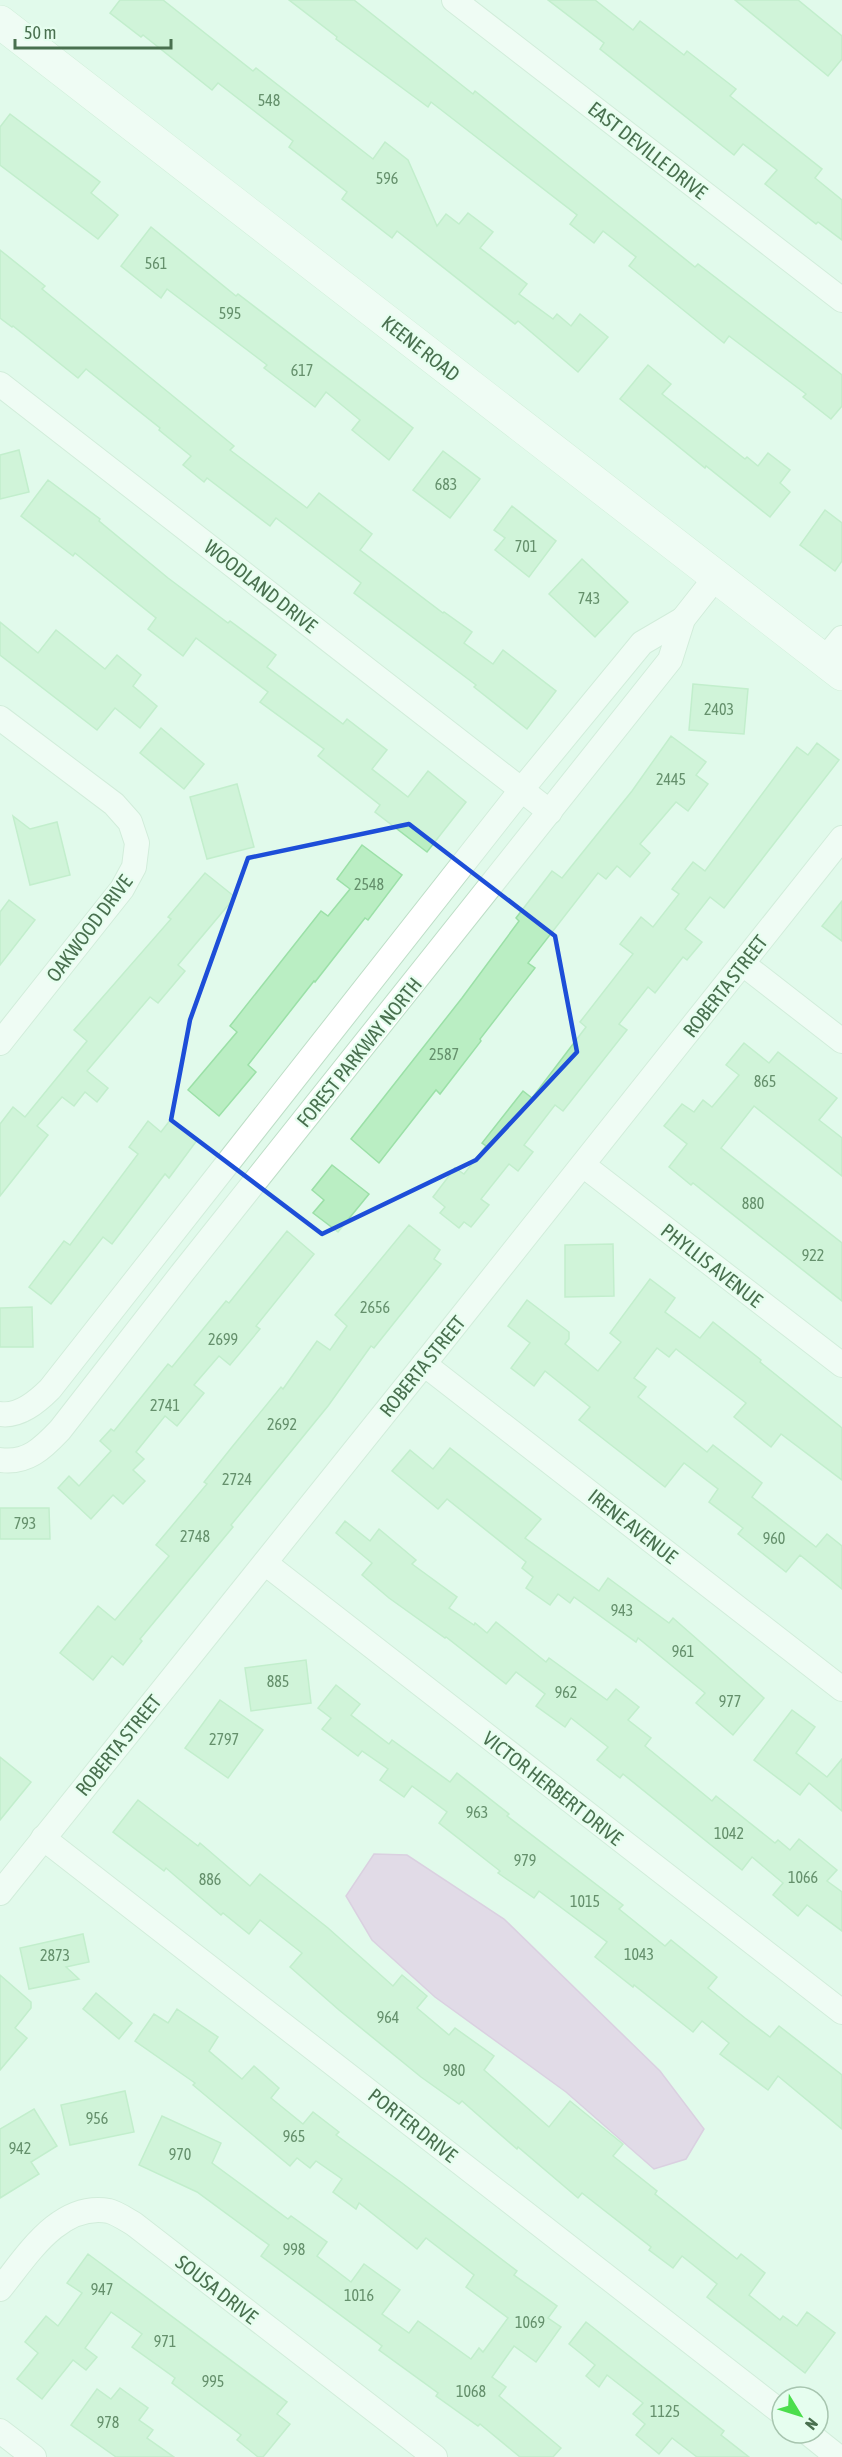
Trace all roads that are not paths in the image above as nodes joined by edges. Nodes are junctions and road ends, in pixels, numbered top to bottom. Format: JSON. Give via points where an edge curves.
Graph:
{"nodes":[{"id":1,"x":454,"y":0,"type":"edge"},
{"id":2,"x":0,"y":22,"type":"edge"},
{"id":3,"x":842,"y":300,"type":"edge"},
{"id":4,"x":0,"y":384,"type":"edge"},
{"id":5,"x":716,"y":577,"type":"junction"},
{"id":6,"x":683,"y":619,"type":"junction"},
{"id":7,"x":836,"y":657,"type":"edge"},
{"id":8,"x":0,"y":718,"type":"edge"},
{"id":9,"x":522,"y":789,"type":"junction"},
{"id":10,"x":550,"y":812,"type":"junction"},
{"id":11,"x":842,"y":838,"type":"edge"},
{"id":12,"x":743,"y":964,"type":"junction"},
{"id":13,"x":842,"y":1041,"type":"edge"},
{"id":14,"x":0,"y":1043,"type":"edge"},
{"id":15,"x":583,"y":1165,"type":"junction"},
{"id":16,"x":158,"y":1252,"type":"junction"},
{"id":17,"x":183,"y":1272,"type":"junction"},
{"id":18,"x":424,"y":1364,"type":"junction"},
{"id":19,"x":842,"y":1365,"type":"edge"},
{"id":20,"x":5,"y":1414,"type":"edge"},
{"id":21,"x":5,"y":1461,"type":"edge"},
{"id":22,"x":265,"y":1563,"type":"junction"},
{"id":23,"x":842,"y":1689,"type":"edge"},
{"id":24,"x":44,"y":1838,"type":"junction"},
{"id":25,"x":0,"y":1893,"type":"edge"},
{"id":26,"x":842,"y":2012,"type":"edge"},
{"id":27,"x":0,"y":2289,"type":"edge"},
{"id":28,"x":770,"y":2404,"type":"edge"},
{"id":29,"x":0,"y":2431,"type":"edge"},
{"id":30,"x":823,"y":2445,"type":"edge"},
{"id":31,"x":34,"y":2457,"type":"edge"},
{"id":32,"x":435,"y":2457,"type":"edge"},
{"id":33,"x":838,"y":2457,"type":"edge"}],
"edges":[{"from":1,"to":3,"type":"street","name":"EAST DEVILLE DRIVE"},
{"from":2,"to":5,"type":"main road","name":"KEENE ROAD"},
{"from":4,"to":9,"type":"street","name":"WOODLAND DRIVE"},
{"from":5,"to":6,"type":"street","name":"FOREST PARKWAY NORTH"},
{"from":5,"to":7,"type":"main road","name":"KEENE ROAD"},
{"from":6,"to":9,"type":"street","name":"FOREST PARKWAY NORTH","via":[[642,643]]},
{"from":6,"to":10,"type":"street","name":"FOREST PARKWAY NORTH","via":[[670,660]]},
{"from":8,"to":14,"type":"street","name":"OAKWOOD DRIVE","via":[[114,804],[129,822],[138,843],[134,867],[122,889]]},
{"from":9,"to":10,"type":"street","name":"WOODLAND DRIVE"},
{"from":9,"to":16,"type":"street","name":"FOREST PARKWAY NORTH"},
{"from":10,"to":17,"type":"street","name":"FOREST PARKWAY NORTH"},
{"from":11,"to":12,"type":"street","name":"ROBERTA STREET"},
{"from":12,"to":13,"type":"street"},
{"from":12,"to":15,"type":"street","name":"ROBERTA STREET"},
{"from":15,"to":18,"type":"street","name":"ROBERTA STREET"},
{"from":15,"to":19,"type":"street","name":"PHYLLIS AVENUE"},
{"from":16,"to":17,"type":"street"},
{"from":16,"to":20,"type":"street","name":"FOREST PARKWAY NORTH","via":[[50,1389],[35,1403]]},
{"from":17,"to":21,"type":"street","name":"FOREST PARKWAY NORTH","via":[[60,1430],[40,1451],[23,1459]]},
{"from":18,"to":22,"type":"street","name":"ROBERTA STREET"},
{"from":18,"to":23,"type":"street","name":"IRENE AVENUE"},
{"from":22,"to":24,"type":"street","name":"ROBERTA STREET"},
{"from":22,"to":26,"type":"street","name":"VICTOR HERBERT DRIVE"},
{"from":24,"to":25,"type":"street","name":"ROBERTA STREET"},
{"from":24,"to":28,"type":"street","name":"PORTER DRIVE"},
{"from":27,"to":32,"type":"street","name":"SOUSA DRIVE","via":[[58,2223],[82,2211],[110,2211],[134,2224]]},
{"from":29,"to":31,"type":"street"},
{"from":30,"to":33,"type":"street"}]}
